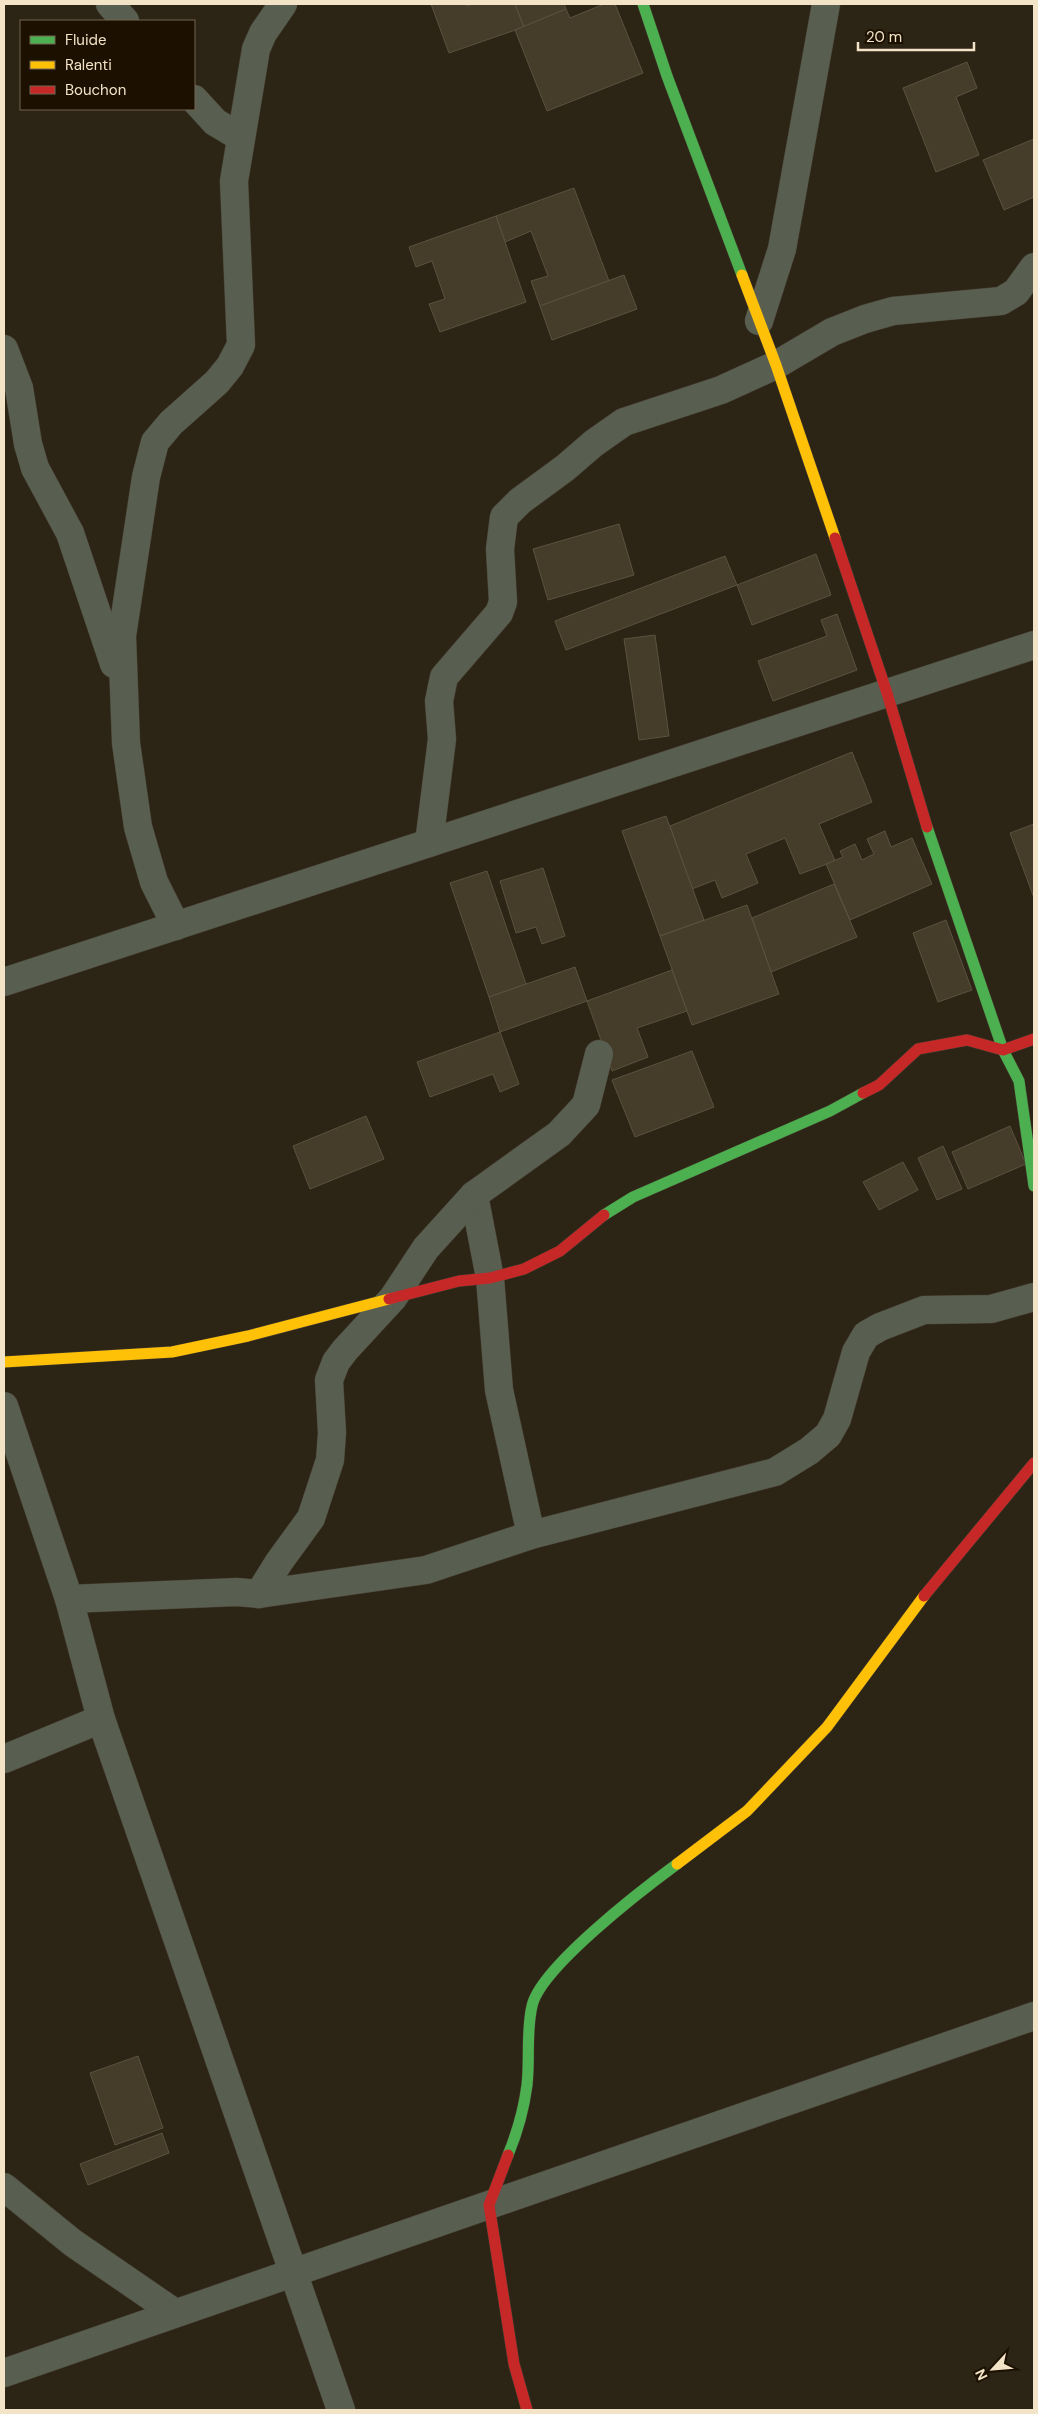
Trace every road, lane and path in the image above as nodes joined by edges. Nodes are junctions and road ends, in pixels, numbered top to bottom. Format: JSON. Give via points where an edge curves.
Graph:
{"nodes":[{"id":1,"x":110,"y":4,"type":"edge"},
{"id":2,"x":282,"y":4,"type":"edge"},
{"id":3,"x":643,"y":4,"type":"edge"},
{"id":4,"x":826,"y":4,"type":"edge"},
{"id":5,"x":124,"y":20,"type":"edge"},
{"id":6,"x":195,"y":100,"type":"edge"},
{"id":7,"x":240,"y":136,"type":"junction"},
{"id":8,"x":1034,"y":267,"type":"edge"},
{"id":9,"x":759,"y":321,"type":"junction"},
{"id":10,"x":4,"y":349,"type":"edge"},
{"id":11,"x":776,"y":365,"type":"junction"},
{"id":12,"x":1034,"y":645,"type":"edge"},
{"id":13,"x":887,"y":693,"type":"junction"},
{"id":14,"x":124,"y":694,"type":"junction"},
{"id":15,"x":429,"y":843,"type":"junction"},
{"id":16,"x":176,"y":926,"type":"junction"},
{"id":17,"x":4,"y":982,"type":"edge"},
{"id":18,"x":1034,"y":1039,"type":"edge"},
{"id":19,"x":1003,"y":1050,"type":"junction"},
{"id":20,"x":599,"y":1054,"type":"dead end"},
{"id":21,"x":1034,"y":1186,"type":"edge"},
{"id":22,"x":474,"y":1195,"type":"junction"},
{"id":23,"x":490,"y":1278,"type":"junction"},
{"id":24,"x":393,"y":1298,"type":"junction"},
{"id":25,"x":1034,"y":1298,"type":"edge"},
{"id":26,"x":4,"y":1362,"type":"edge"},
{"id":27,"x":4,"y":1406,"type":"edge"},
{"id":28,"x":9,"y":1437,"type":"edge"},
{"id":29,"x":1034,"y":1463,"type":"edge"},
{"id":30,"x":531,"y":1535,"type":"junction"},
{"id":31,"x":259,"y":1594,"type":"junction"},
{"id":32,"x":69,"y":1599,"type":"junction"},
{"id":33,"x":100,"y":1719,"type":"junction"},
{"id":34,"x":4,"y":1759,"type":"edge"},
{"id":35,"x":1034,"y":2016,"type":"edge"},
{"id":36,"x":4,"y":2187,"type":"edge"},
{"id":37,"x":490,"y":2204,"type":"junction"},
{"id":38,"x":294,"y":2272,"type":"junction"},
{"id":39,"x":176,"y":2313,"type":"junction"},
{"id":40,"x":4,"y":2373,"type":"edge"},
{"id":41,"x":341,"y":2410,"type":"edge"},
{"id":42,"x":526,"y":2410,"type":"edge"}],
"edges":[{"from":1,"to":5,"type":"street"},
{"from":2,"to":7,"type":"street","via":[[256,50]]},
{"from":3,"to":9,"type":"street"},
{"from":4,"to":9,"type":"street","via":[[782,249]]},
{"from":6,"to":7,"type":"street","via":[[215,122]]},
{"from":7,"to":14,"type":"street","via":[[234,181],[241,345],[217,382],[171,423],[155,442],[146,477],[122,636]]},
{"from":8,"to":11,"type":"street","via":[[1016,292],[1001,301],[893,311],[832,332]]},
{"from":9,"to":11,"type":"street"},
{"from":10,"to":14,"type":"street","via":[[19,388],[35,468],[70,533]]},
{"from":11,"to":13,"type":"street"},
{"from":11,"to":15,"type":"street","via":[[721,390],[624,422],[520,501],[504,517],[500,549],[503,602],[499,613],[444,677],[440,701],[442,739]]},
{"from":12,"to":13,"type":"street"},
{"from":13,"to":15,"type":"street"},
{"from":13,"to":19,"type":"street","via":[[934,852]]},
{"from":14,"to":16,"type":"street","via":[[126,743],[138,827],[154,882]]},
{"from":15,"to":16,"type":"street"},
{"from":16,"to":17,"type":"street"},
{"from":18,"to":19,"type":"street"},
{"from":19,"to":21,"type":"street","via":[[1013,1062],[1020,1082]]},
{"from":19,"to":23,"type":"street","via":[[967,1040],[918,1049],[879,1085],[830,1112],[633,1197],[601,1217],[560,1251],[524,1269]]},
{"from":20,"to":22,"type":"street","via":[[586,1105],[559,1134]]},
{"from":22,"to":23,"type":"street"},
{"from":22,"to":24,"type":"street","via":[[426,1248]]},
{"from":23,"to":24,"type":"street","via":[[459,1281]]},
{"from":23,"to":30,"type":"street","via":[[499,1390]]},
{"from":24,"to":26,"type":"street","via":[[172,1352]]},
{"from":24,"to":31,"type":"street","via":[[336,1362],[329,1380],[330,1460],[311,1518]]},
{"from":25,"to":30,"type":"street","via":[[991,1309],[924,1310],[866,1335],[856,1352],[837,1418],[828,1435],[775,1472]]},
{"from":27,"to":28,"type":"street"},
{"from":28,"to":32,"type":"street"},
{"from":29,"to":37,"type":"street","via":[[936,1580],[827,1727],[747,1811],[630,1899],[564,1959],[542,1985],[532,2005],[525,2095],[515,2137]]},
{"from":30,"to":31,"type":"street","via":[[426,1570]]},
{"from":31,"to":32,"type":"street","via":[[237,1592]]},
{"from":32,"to":33,"type":"street"},
{"from":33,"to":34,"type":"street"},
{"from":33,"to":38,"type":"street"},
{"from":35,"to":37,"type":"street"},
{"from":36,"to":39,"type":"street","via":[[73,2243]]},
{"from":37,"to":38,"type":"street"},
{"from":37,"to":42,"type":"street","via":[[514,2364]]},
{"from":38,"to":39,"type":"street"},
{"from":38,"to":41,"type":"street"},
{"from":39,"to":40,"type":"street"}]}
